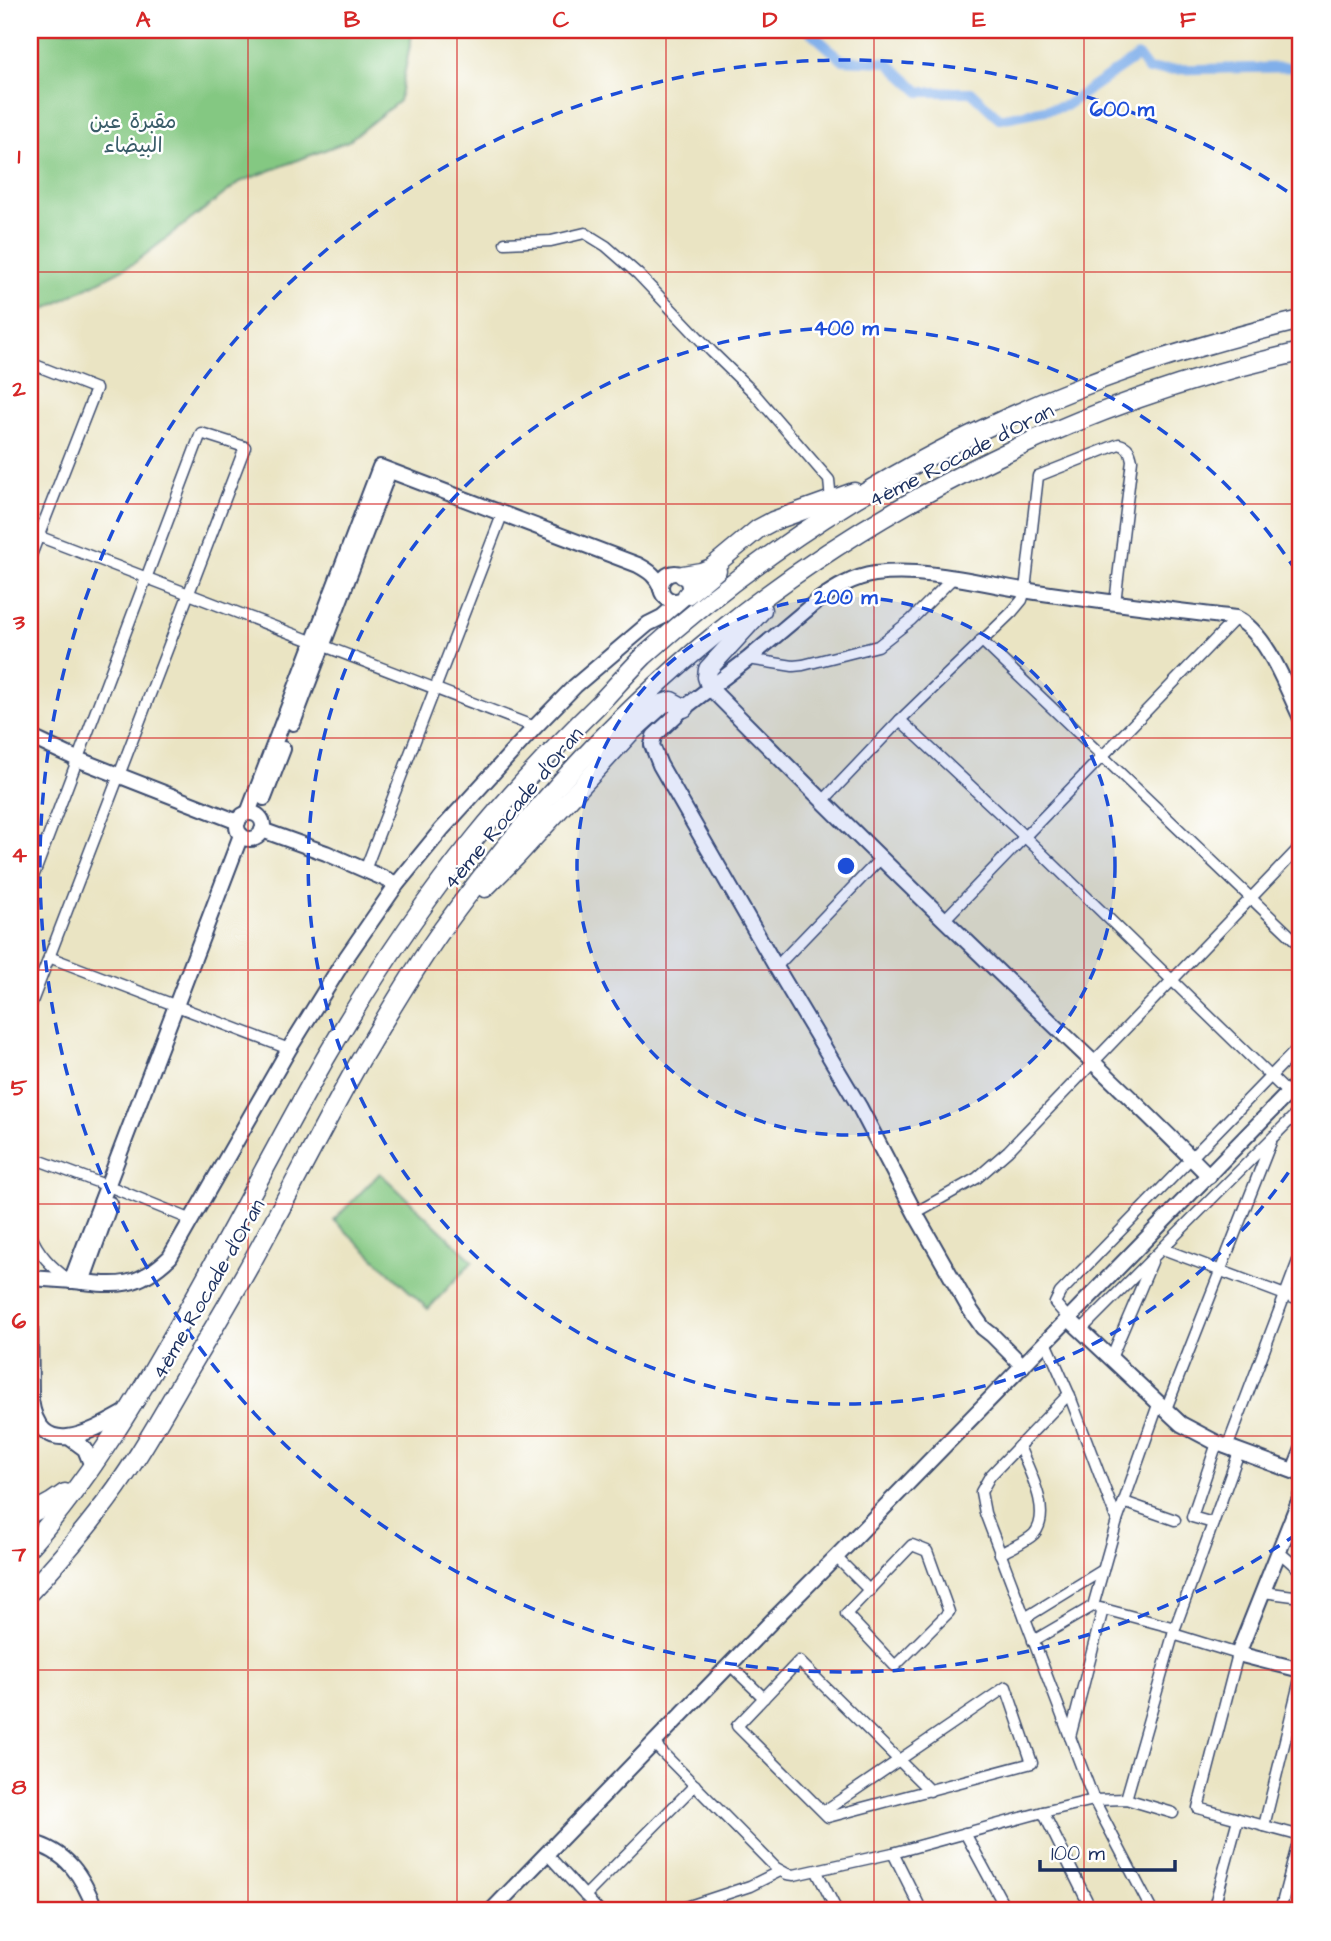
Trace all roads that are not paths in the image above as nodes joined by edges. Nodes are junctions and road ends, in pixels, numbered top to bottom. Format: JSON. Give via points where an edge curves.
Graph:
{"nodes":[{"id":1,"x":505,"y":243,"type":"dead end"},
{"id":2,"x":1301,"y":320,"type":"edge"},
{"id":3,"x":1301,"y":352,"type":"edge"},
{"id":4,"x":30,"y":363,"type":"edge"},
{"id":5,"x":896,"y":476,"type":"junction"},
{"id":6,"x":831,"y":500,"type":"junction"},
{"id":7,"x":502,"y":515,"type":"junction"},
{"id":8,"x":34,"y":534,"type":"edge"},
{"id":9,"x":30,"y":558,"type":"edge"},
{"id":10,"x":638,"y":565,"type":"junction"},
{"id":11,"x":678,"y":574,"type":"junction"},
{"id":12,"x":793,"y":577,"type":"junction"},
{"id":13,"x":146,"y":578,"type":"junction"},
{"id":14,"x":953,"y":578,"type":"junction"},
{"id":15,"x":728,"y":587,"type":"junction"},
{"id":16,"x":1024,"y":590,"type":"junction"},
{"id":17,"x":662,"y":592,"type":"junction"},
{"id":18,"x":187,"y":593,"type":"junction"},
{"id":19,"x":685,"y":596,"type":"junction"},
{"id":20,"x":1115,"y":603,"type":"junction"},
{"id":21,"x":1236,"y":618,"type":"junction"},
{"id":22,"x":648,"y":624,"type":"junction"},
{"id":23,"x":981,"y":640,"type":"junction"},
{"id":24,"x":319,"y":644,"type":"junction"},
{"id":25,"x":748,"y":659,"type":"junction"},
{"id":26,"x":436,"y":689,"type":"junction"},
{"id":27,"x":711,"y":689,"type":"junction"},
{"id":28,"x":684,"y":708,"type":"junction"},
{"id":29,"x":1301,"y":718,"type":"edge"},
{"id":30,"x":900,"y":720,"type":"junction"},
{"id":31,"x":535,"y":727,"type":"junction"},
{"id":32,"x":30,"y":737,"type":"edge"},
{"id":33,"x":1102,"y":756,"type":"junction"},
{"id":34,"x":77,"y":759,"type":"junction"},
{"id":35,"x":119,"y":774,"type":"junction"},
{"id":36,"x":822,"y":802,"type":"junction"},
{"id":37,"x":249,"y":826,"type":"junction"},
{"id":38,"x":1024,"y":836,"type":"junction"},
{"id":39,"x":1301,"y":846,"type":"edge"},
{"id":40,"x":881,"y":858,"type":"junction"},
{"id":41,"x":365,"y":870,"type":"junction"},
{"id":42,"x":397,"y":884,"type":"junction"},
{"id":43,"x":30,"y":885,"type":"edge"},
{"id":44,"x":1251,"y":898,"type":"junction"},
{"id":45,"x":945,"y":919,"type":"junction"},
{"id":46,"x":438,"y":935,"type":"junction"},
{"id":47,"x":1301,"y":946,"type":"edge"},
{"id":48,"x":49,"y":957,"type":"junction"},
{"id":49,"x":776,"y":967,"type":"junction"},
{"id":50,"x":1173,"y":981,"type":"junction"},
{"id":51,"x":30,"y":1007,"type":"edge"},
{"id":52,"x":180,"y":1007,"type":"junction"},
{"id":53,"x":1301,"y":1045,"type":"edge"},
{"id":54,"x":289,"y":1049,"type":"junction"},
{"id":55,"x":1093,"y":1062,"type":"junction"},
{"id":56,"x":1270,"y":1076,"type":"junction"},
{"id":57,"x":1301,"y":1080,"type":"edge"},
{"id":58,"x":1289,"y":1093,"type":"junction"},
{"id":59,"x":1301,"y":1107,"type":"edge"},
{"id":60,"x":1273,"y":1137,"type":"junction"},
{"id":61,"x":30,"y":1157,"type":"edge"},
{"id":62,"x":1191,"y":1158,"type":"junction"},
{"id":63,"x":1209,"y":1176,"type":"junction"},
{"id":64,"x":112,"y":1188,"type":"junction"},
{"id":65,"x":915,"y":1213,"type":"junction"},
{"id":66,"x":192,"y":1220,"type":"junction"},
{"id":67,"x":30,"y":1233,"type":"edge"},
{"id":68,"x":1163,"y":1248,"type":"junction"},
{"id":69,"x":1301,"y":1253,"type":"edge"},
{"id":70,"x":1154,"y":1257,"type":"junction"},
{"id":71,"x":1220,"y":1270,"type":"junction"},
{"id":72,"x":30,"y":1278,"type":"edge"},
{"id":73,"x":77,"y":1282,"type":"junction"},
{"id":74,"x":1285,"y":1295,"type":"junction"},
{"id":75,"x":1301,"y":1301,"type":"edge"},
{"id":76,"x":30,"y":1303,"type":"edge"},
{"id":77,"x":1069,"y":1319,"type":"junction"},
{"id":78,"x":1081,"y":1330,"type":"junction"},
{"id":79,"x":1046,"y":1342,"type":"junction"},
{"id":80,"x":1111,"y":1358,"type":"junction"},
{"id":81,"x":1023,"y":1366,"type":"junction"},
{"id":82,"x":1069,"y":1394,"type":"junction"},
{"id":83,"x":1162,"y":1405,"type":"junction"},
{"id":84,"x":128,"y":1411,"type":"junction"},
{"id":85,"x":70,"y":1438,"type":"junction"},
{"id":86,"x":1019,"y":1446,"type":"junction"},
{"id":87,"x":1301,"y":1447,"type":"edge"},
{"id":88,"x":1228,"y":1448,"type":"junction"},
{"id":89,"x":90,"y":1469,"type":"junction"},
{"id":90,"x":1297,"y":1472,"type":"edge"},
{"id":91,"x":1301,"y":1496,"type":"edge"},
{"id":92,"x":1124,"y":1502,"type":"junction"},
{"id":93,"x":30,"y":1514,"type":"edge"},
{"id":94,"x":1175,"y":1520,"type":"dead end"},
{"id":95,"x":1117,"y":1521,"type":"junction"},
{"id":96,"x":1213,"y":1523,"type":"junction"},
{"id":97,"x":30,"y":1546,"type":"edge"},
{"id":98,"x":1279,"y":1552,"type":"junction"},
{"id":99,"x":1000,"y":1554,"type":"junction"},
{"id":100,"x":836,"y":1557,"type":"junction"},
{"id":101,"x":1103,"y":1570,"type":"junction"},
{"id":102,"x":1301,"y":1571,"type":"edge"},
{"id":103,"x":870,"y":1591,"type":"junction"},
{"id":104,"x":30,"y":1592,"type":"edge"},
{"id":105,"x":1263,"y":1592,"type":"junction"},
{"id":106,"x":1301,"y":1597,"type":"edge"},
{"id":107,"x":1098,"y":1608,"type":"junction"},
{"id":108,"x":1025,"y":1618,"type":"junction"},
{"id":109,"x":1174,"y":1631,"type":"junction"},
{"id":110,"x":1034,"y":1642,"type":"junction"},
{"id":111,"x":1238,"y":1654,"type":"junction"},
{"id":112,"x":730,"y":1665,"type":"junction"},
{"id":113,"x":1301,"y":1673,"type":"edge"},
{"id":114,"x":764,"y":1698,"type":"junction"},
{"id":115,"x":1070,"y":1737,"type":"junction"},
{"id":116,"x":653,"y":1743,"type":"junction"},
{"id":117,"x":898,"y":1759,"type":"junction"},
{"id":118,"x":695,"y":1785,"type":"junction"},
{"id":119,"x":930,"y":1791,"type":"junction"},
{"id":120,"x":1094,"y":1800,"type":"junction"},
{"id":121,"x":1126,"y":1800,"type":"junction"},
{"id":122,"x":823,"y":1812,"type":"junction"},
{"id":123,"x":1043,"y":1812,"type":"junction"},
{"id":124,"x":1173,"y":1813,"type":"dead end"},
{"id":125,"x":1238,"y":1819,"type":"junction"},
{"id":126,"x":1264,"y":1826,"type":"junction"},
{"id":127,"x":965,"y":1833,"type":"junction"},
{"id":128,"x":1300,"y":1836,"type":"edge"},
{"id":129,"x":30,"y":1842,"type":"edge"},
{"id":130,"x":893,"y":1853,"type":"junction"},
{"id":131,"x":547,"y":1854,"type":"junction"},
{"id":132,"x":780,"y":1871,"type":"junction"},
{"id":133,"x":817,"y":1872,"type":"junction"},
{"id":134,"x":585,"y":1896,"type":"junction"},
{"id":135,"x":96,"y":1911,"type":"edge"},
{"id":136,"x":491,"y":1911,"type":"edge"},
{"id":137,"x":599,"y":1911,"type":"edge"},
{"id":138,"x":674,"y":1911,"type":"edge"},
{"id":139,"x":836,"y":1911,"type":"edge"},
{"id":140,"x":922,"y":1911,"type":"edge"},
{"id":141,"x":1007,"y":1911,"type":"edge"},
{"id":142,"x":1092,"y":1911,"type":"edge"},
{"id":143,"x":1152,"y":1911,"type":"edge"},
{"id":144,"x":1213,"y":1911,"type":"edge"},
{"id":145,"x":1280,"y":1911,"type":"edge"}],
"edges":[{"from":1,"to":6,"type":"street","via":[[551,241],[585,233],[606,246],[753,392],[829,480]]},
{"from":2,"to":5,"type":"highway","name":"4ème Rocade d'Oran","via":[[1180,353],[1079,388],[970,436]]},
{"from":3,"to":12,"type":"highway","name":"4ème Rocade d'Oran","via":[[1197,379],[1057,430],[902,508]]},
{"from":4,"to":8,"type":"street","via":[[96,389]]},
{"from":5,"to":6,"type":"highway"},
{"from":5,"to":15,"type":"highway","name":"4ème Rocade d'Oran","via":[[804,532]]},
{"from":6,"to":11,"type":"highway","via":[[758,528],[711,568]]},
{"from":7,"to":10,"type":"street"},
{"from":7,"to":24,"type":"street","via":[[384,469]]},
{"from":7,"to":26,"type":"street"},
{"from":8,"to":9,"type":"street"},
{"from":8,"to":13,"type":"street"},
{"from":10,"to":11,"type":"street"},
{"from":10,"to":17,"type":"street","via":[[657,578]]},
{"from":11,"to":17,"type":"street","via":[[666,576]]},
{"from":11,"to":19,"type":"street","via":[[689,586]]},
{"from":12,"to":27,"type":"highway","via":[[708,668]]},
{"from":12,"to":46,"type":"highway","name":"4ème Rocade d'Oran","via":[[714,636],[592,749],[525,823]]},
{"from":13,"to":18,"type":"street"},
{"from":13,"to":18,"type":"street","via":[[201,433],[244,447]]},
{"from":13,"to":34,"type":"street"},
{"from":14,"to":16,"type":"street"},
{"from":14,"to":25,"type":"street","via":[[892,573],[855,580],[833,589]]},
{"from":14,"to":25,"type":"street","via":[[878,646],[793,666]]},
{"from":15,"to":19,"type":"highway","via":[[760,554],[759,542],[746,544]]},
{"from":15,"to":84,"type":"highway","name":"4ème Rocade d'Oran","via":[[640,660],[559,742],[475,838],[411,922],[326,1058],[196,1297]]},
{"from":16,"to":20,"type":"street"},
{"from":16,"to":20,"type":"street","via":[[1038,476],[1119,444],[1132,460]]},
{"from":16,"to":23,"type":"street","via":[[1012,612]]},
{"from":17,"to":19,"type":"street","via":[[671,601]]},
{"from":17,"to":22,"type":"street"},
{"from":18,"to":24,"type":"street"},
{"from":18,"to":35,"type":"street"},
{"from":19,"to":22,"type":"street"},
{"from":20,"to":21,"type":"street"},
{"from":21,"to":29,"type":"street","via":[[1262,641]]},
{"from":21,"to":33,"type":"street"},
{"from":22,"to":31,"type":"street"},
{"from":23,"to":30,"type":"street"},
{"from":23,"to":33,"type":"street"},
{"from":24,"to":26,"type":"street"},
{"from":24,"to":37,"type":"street"},
{"from":25,"to":27,"type":"street"},
{"from":26,"to":31,"type":"street"},
{"from":26,"to":41,"type":"street"},
{"from":27,"to":28,"type":"street"},
{"from":27,"to":36,"type":"street"},
{"from":28,"to":46,"type":"highway","via":[[671,701],[662,704],[629,733]]},
{"from":28,"to":49,"type":"street","via":[[654,736],[655,754]]},
{"from":30,"to":36,"type":"street"},
{"from":30,"to":38,"type":"street"},
{"from":31,"to":42,"type":"street"},
{"from":32,"to":34,"type":"street"},
{"from":33,"to":38,"type":"street"},
{"from":33,"to":44,"type":"street"},
{"from":34,"to":35,"type":"street"},
{"from":34,"to":43,"type":"street"},
{"from":35,"to":37,"type":"street"},
{"from":35,"to":48,"type":"street"},
{"from":36,"to":40,"type":"street"},
{"from":37,"to":41,"type":"street"},
{"from":37,"to":52,"type":"street"},
{"from":38,"to":45,"type":"street"},
{"from":38,"to":50,"type":"street"},
{"from":39,"to":44,"type":"street"},
{"from":40,"to":45,"type":"street"},
{"from":40,"to":49,"type":"street"},
{"from":41,"to":42,"type":"street"},
{"from":42,"to":54,"type":"street"},
{"from":44,"to":47,"type":"street"},
{"from":44,"to":50,"type":"street"},
{"from":45,"to":55,"type":"street"},
{"from":46,"to":104,"type":"highway","name":"4ème Rocade d'Oran","via":[[364,1054],[267,1235],[150,1437],[97,1515]]},
{"from":48,"to":51,"type":"street"},
{"from":48,"to":52,"type":"street"},
{"from":49,"to":65,"type":"street","via":[[859,1106]]},
{"from":50,"to":55,"type":"street"},
{"from":50,"to":56,"type":"street"},
{"from":52,"to":54,"type":"street"},
{"from":52,"to":64,"type":"street"},
{"from":53,"to":56,"type":"street"},
{"from":54,"to":66,"type":"street"},
{"from":55,"to":62,"type":"street"},
{"from":55,"to":65,"type":"street","via":[[995,1164]]},
{"from":56,"to":58,"type":"street"},
{"from":56,"to":62,"type":"street"},
{"from":57,"to":58,"type":"street"},
{"from":58,"to":59,"type":"street"},
{"from":58,"to":63,"type":"street"},
{"from":59,"to":60,"type":"street"},
{"from":60,"to":68,"type":"street"},
{"from":60,"to":71,"type":"street"},
{"from":61,"to":64,"type":"street"},
{"from":62,"to":63,"type":"street"},
{"from":62,"to":77,"type":"street","via":[[1060,1293],[1055,1303]]},
{"from":63,"to":77,"type":"street"},
{"from":64,"to":66,"type":"street"},
{"from":64,"to":73,"type":"street"},
{"from":65,"to":81,"type":"street","via":[[968,1308]]},
{"from":66,"to":73,"type":"street","via":[[170,1257],[145,1277],[113,1285]]},
{"from":67,"to":73,"type":"street","via":[[44,1258]]},
{"from":68,"to":70,"type":"street"},
{"from":68,"to":71,"type":"street"},
{"from":69,"to":74,"type":"street"},
{"from":70,"to":78,"type":"street"},
{"from":70,"to":80,"type":"street"},
{"from":71,"to":74,"type":"street"},
{"from":71,"to":83,"type":"street"},
{"from":72,"to":73,"type":"street"},
{"from":74,"to":75,"type":"street"},
{"from":74,"to":88,"type":"street"},
{"from":76,"to":85,"type":"street","via":[[33,1412],[45,1432]]},
{"from":77,"to":78,"type":"street"},
{"from":77,"to":79,"type":"street"},
{"from":78,"to":80,"type":"street"},
{"from":79,"to":81,"type":"street"},
{"from":79,"to":82,"type":"street"},
{"from":80,"to":83,"type":"street"},
{"from":81,"to":100,"type":"street"},
{"from":82,"to":86,"type":"street"},
{"from":82,"to":95,"type":"street"},
{"from":83,"to":88,"type":"street","via":[[1181,1424]]},
{"from":83,"to":92,"type":"street"},
{"from":84,"to":85,"type":"street"},
{"from":84,"to":89,"type":"highway","name":"4ème Rocade d'Oran"},
{"from":85,"to":89,"type":"street","via":[[85,1449]]},
{"from":86,"to":99,"type":"street","via":[[989,1476],[981,1492]]},
{"from":86,"to":99,"type":"street","via":[[1042,1506],[1041,1522],[1033,1535]]},
{"from":87,"to":90,"type":"street"},
{"from":88,"to":90,"type":"street"},
{"from":88,"to":96,"type":"street"},
{"from":88,"to":96,"type":"street","via":[[1192,1517]]},
{"from":89,"to":93,"type":"highway","via":[[63,1494]]},
{"from":89,"to":97,"type":"highway","name":"4ème Rocade d'Oran"},
{"from":91,"to":98,"type":"street"},
{"from":92,"to":94,"type":"street"},
{"from":92,"to":95,"type":"street"},
{"from":95,"to":101,"type":"street"},
{"from":96,"to":109,"type":"street"},
{"from":98,"to":102,"type":"street"},
{"from":98,"to":105,"type":"street"},
{"from":99,"to":108,"type":"street"},
{"from":100,"to":103,"type":"street"},
{"from":100,"to":112,"type":"street"},
{"from":101,"to":107,"type":"street"},
{"from":101,"to":108,"type":"street"},
{"from":103,"to":103,"type":"street","via":[[912,1545],[927,1551],[949,1612],[895,1666],[846,1614]]},
{"from":105,"to":106,"type":"street"},
{"from":105,"to":111,"type":"street"},
{"from":107,"to":109,"type":"street"},
{"from":107,"to":110,"type":"street"},
{"from":107,"to":115,"type":"street"},
{"from":108,"to":110,"type":"street"},
{"from":109,"to":111,"type":"street"},
{"from":109,"to":121,"type":"street"},
{"from":110,"to":115,"type":"street"},
{"from":111,"to":113,"type":"street"},
{"from":111,"to":125,"type":"street","via":[[1198,1808]]},
{"from":112,"to":114,"type":"street"},
{"from":112,"to":116,"type":"street"},
{"from":113,"to":126,"type":"street"},
{"from":114,"to":117,"type":"street","via":[[799,1661]]},
{"from":114,"to":122,"type":"street","via":[[737,1726]]},
{"from":115,"to":120,"type":"street"},
{"from":116,"to":118,"type":"street"},
{"from":116,"to":131,"type":"street"},
{"from":117,"to":119,"type":"street"},
{"from":117,"to":119,"type":"street","via":[[1006,1687],[1031,1763]]},
{"from":117,"to":122,"type":"street"},
{"from":118,"to":132,"type":"street"},
{"from":118,"to":134,"type":"street"},
{"from":119,"to":122,"type":"street","via":[[828,1817]]},
{"from":120,"to":121,"type":"street"},
{"from":120,"to":123,"type":"street"},
{"from":120,"to":143,"type":"street"},
{"from":121,"to":124,"type":"street"},
{"from":123,"to":127,"type":"street"},
{"from":123,"to":142,"type":"street"},
{"from":125,"to":126,"type":"street"},
{"from":125,"to":144,"type":"street"},
{"from":126,"to":128,"type":"street"},
{"from":127,"to":130,"type":"street"},
{"from":127,"to":141,"type":"street"},
{"from":128,"to":145,"type":"street"},
{"from":129,"to":135,"type":"street","via":[[61,1854],[77,1871]]},
{"from":130,"to":133,"type":"street"},
{"from":130,"to":140,"type":"street"},
{"from":131,"to":134,"type":"street"},
{"from":131,"to":136,"type":"street"},
{"from":132,"to":133,"type":"street","via":[[794,1875]]},
{"from":132,"to":138,"type":"street"},
{"from":133,"to":139,"type":"street"},
{"from":134,"to":137,"type":"street"}]}
